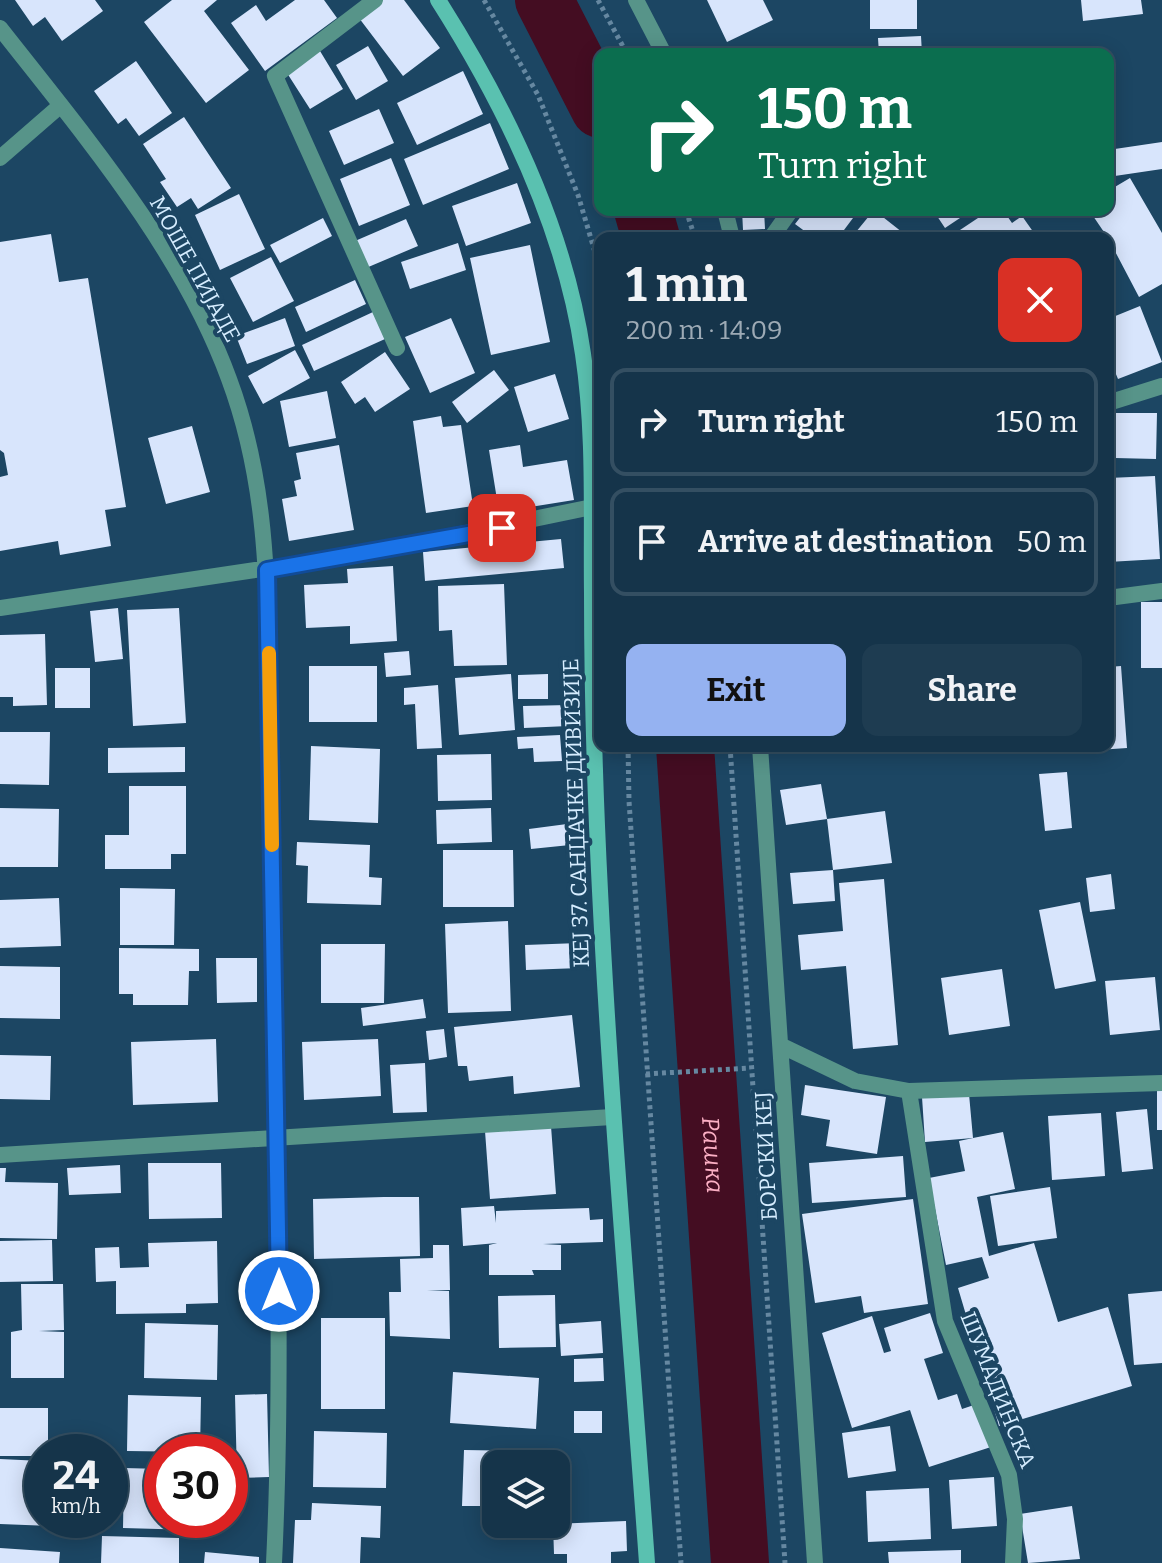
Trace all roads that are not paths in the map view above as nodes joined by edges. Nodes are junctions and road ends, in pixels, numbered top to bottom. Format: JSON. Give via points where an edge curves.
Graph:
{"nodes":[{"id":1,"x":375,"y":0,"type":"edge"},
{"id":2,"x":438,"y":0,"type":"edge"},
{"id":3,"x":636,"y":0,"type":"edge"},
{"id":4,"x":0,"y":28,"type":"edge"},
{"id":5,"x":661,"y":48,"type":"edge"},
{"id":6,"x":61,"y":105,"type":"junction"},
{"id":7,"x":0,"y":158,"type":"edge"},
{"id":8,"x":397,"y":348,"type":"dead end"},
{"id":9,"x":1162,"y":386,"type":"edge"},
{"id":10,"x":1114,"y":401,"type":"edge"},
{"id":11,"x":592,"y":507,"type":"junction"},
{"id":12,"x":267,"y":570,"type":"junction"},
{"id":13,"x":1162,"y":591,"type":"edge"},
{"id":14,"x":1114,"y":597,"type":"edge"},
{"id":15,"x":0,"y":608,"type":"edge"},
{"id":16,"x":594,"y":634,"type":"edge"},
{"id":17,"x":596,"y":752,"type":"edge"},
{"id":18,"x":760,"y":752,"type":"edge"},
{"id":19,"x":782,"y":1046,"type":"junction"},
{"id":20,"x":1162,"y":1083,"type":"edge"},
{"id":21,"x":909,"y":1091,"type":"junction"},
{"id":22,"x":612,"y":1117,"type":"junction"},
{"id":23,"x":278,"y":1139,"type":"junction"},
{"id":24,"x":0,"y":1155,"type":"edge"},
{"id":25,"x":274,"y":1563,"type":"edge"},
{"id":26,"x":647,"y":1563,"type":"edge"},
{"id":27,"x":815,"y":1563,"type":"edge"},
{"id":28,"x":1013,"y":1563,"type":"edge"}],
"edges":[{"from":1,"to":8,"type":"street","via":[[275,76]]},
{"from":2,"to":11,"type":"street","name":"КЕЈ 37. САНЏАЧКЕ ДИВИЗИЈЕ","via":[[492,91],[551,227],[583,352]]},
{"from":3,"to":5,"type":"street"},
{"from":4,"to":6,"type":"street","name":"МОШЕ ПИЈАДЕ"},
{"from":6,"to":7,"type":"street"},
{"from":6,"to":12,"type":"street","name":"МОШЕ ПИЈАДЕ","via":[[156,240],[228,376],[254,461]]},
{"from":9,"to":10,"type":"street"},
{"from":11,"to":12,"type":"street"},
{"from":11,"to":16,"type":"street","name":"КЕЈ 37. САНЏАЧКЕ ДИВИЗИЈЕ"},
{"from":12,"to":15,"type":"street"},
{"from":12,"to":23,"type":"street","name":"МОШЕ ПИЈАДЕ"},
{"from":13,"to":14,"type":"street"},
{"from":17,"to":22,"type":"street","name":"КЕЈ 37. САНЏАЧКЕ ДИВИЗИЈЕ"},
{"from":18,"to":19,"type":"street","name":"БОРСКИ КЕЈ"},
{"from":19,"to":21,"type":"street","via":[[855,1081]]},
{"from":19,"to":27,"type":"street","name":"БОРСКИ КЕЈ"},
{"from":20,"to":21,"type":"street"},
{"from":21,"to":28,"type":"street","name":"ШУМАДИНСКА","via":[[945,1321],[1012,1486]]},
{"from":22,"to":23,"type":"street"},
{"from":22,"to":26,"type":"street","name":"КЕЈ 37. САНЏАЧКЕ ДИВИЗИЈЕ"},
{"from":23,"to":24,"type":"street"},
{"from":23,"to":25,"type":"street","name":"МОШЕ ПИЈАДЕ"}]}
